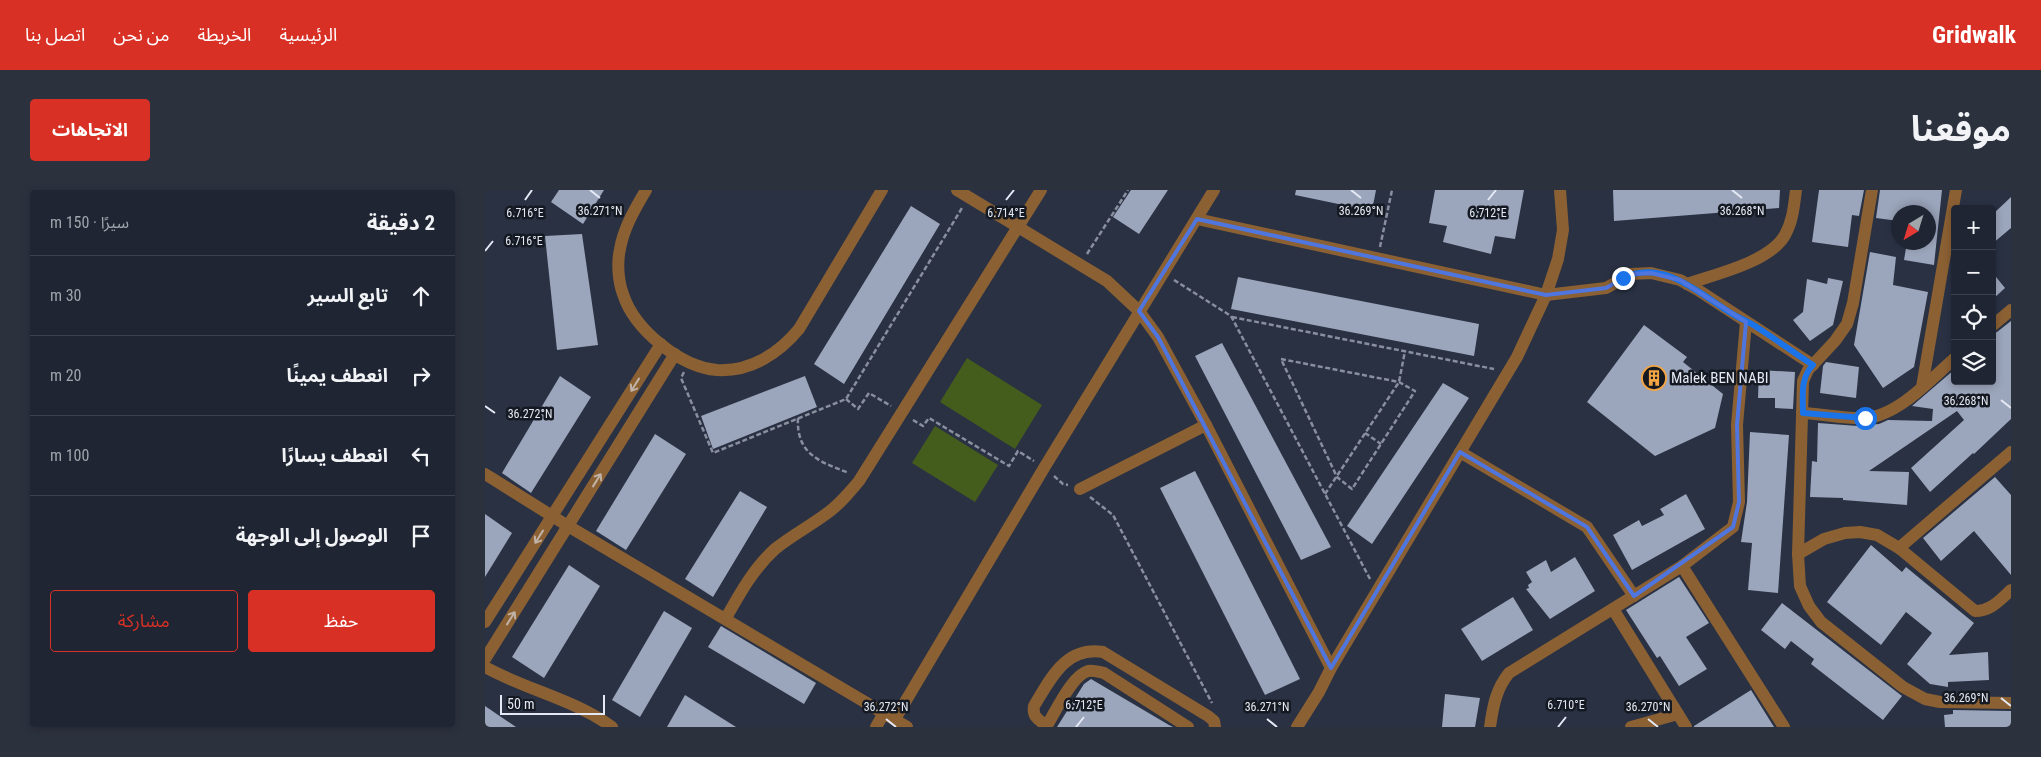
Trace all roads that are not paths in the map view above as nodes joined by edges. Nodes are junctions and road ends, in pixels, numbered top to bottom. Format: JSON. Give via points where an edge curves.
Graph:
{"nodes":[{"id":1,"x":646,"y":190,"type":"edge"},
{"id":2,"x":882,"y":190,"type":"edge"},
{"id":3,"x":957,"y":190,"type":"edge"},
{"id":4,"x":1041,"y":190,"type":"edge"},
{"id":5,"x":1214,"y":190,"type":"edge"},
{"id":6,"x":1561,"y":190,"type":"edge"},
{"id":7,"x":1796,"y":190,"type":"edge"},
{"id":8,"x":1871,"y":190,"type":"edge"},
{"id":9,"x":1956,"y":190,"type":"edge"},
{"id":10,"x":1197,"y":219,"type":"junction"},
{"id":11,"x":1019,"y":227,"type":"junction"},
{"id":12,"x":1687,"y":284,"type":"junction"},
{"id":13,"x":1546,"y":295,"type":"junction"},
{"id":14,"x":2011,"y":310,"type":"edge"},
{"id":15,"x":1139,"y":311,"type":"junction"},
{"id":16,"x":1747,"y":322,"type":"junction"},
{"id":17,"x":1996,"y":323,"type":"edge"},
{"id":18,"x":661,"y":344,"type":"junction"},
{"id":19,"x":675,"y":354,"type":"junction"},
{"id":20,"x":1951,"y":362,"type":"edge"},
{"id":21,"x":1813,"y":365,"type":"junction"},
{"id":22,"x":1922,"y":387,"type":"junction"},
{"id":23,"x":1803,"y":413,"type":"junction"},
{"id":24,"x":1206,"y":424,"type":"junction"},
{"id":25,"x":1460,"y":452,"type":"junction"},
{"id":26,"x":2011,"y":452,"type":"edge"},
{"id":27,"x":485,"y":474,"type":"edge"},
{"id":28,"x":1080,"y":489,"type":"road end"},
{"id":29,"x":552,"y":516,"type":"junction"},
{"id":30,"x":568,"y":526,"type":"junction"},
{"id":31,"x":1899,"y":548,"type":"junction"},
{"id":32,"x":1798,"y":554,"type":"junction"},
{"id":33,"x":1682,"y":566,"type":"junction"},
{"id":34,"x":2011,"y":590,"type":"edge"},
{"id":35,"x":1634,"y":596,"type":"junction"},
{"id":36,"x":1613,"y":609,"type":"junction"},
{"id":37,"x":726,"y":618,"type":"junction"},
{"id":38,"x":485,"y":622,"type":"edge"},
{"id":39,"x":485,"y":659,"type":"edge"},
{"id":40,"x":485,"y":667,"type":"edge"},
{"id":41,"x":1331,"y":668,"type":"junction"},
{"id":42,"x":2011,"y":703,"type":"edge"},
{"id":43,"x":1678,"y":714,"type":"junction"},
{"id":44,"x":889,"y":716,"type":"junction"},
{"id":45,"x":1214,"y":724,"type":"edge"},
{"id":46,"x":1047,"y":726,"type":"edge"},
{"id":47,"x":612,"y":727,"type":"edge"},
{"id":48,"x":876,"y":727,"type":"edge"},
{"id":49,"x":907,"y":727,"type":"edge"},
{"id":50,"x":1188,"y":727,"type":"edge"},
{"id":51,"x":1297,"y":727,"type":"edge"},
{"id":52,"x":1490,"y":727,"type":"edge"},
{"id":53,"x":1631,"y":727,"type":"edge"},
{"id":54,"x":1686,"y":727,"type":"edge"},
{"id":55,"x":1784,"y":727,"type":"edge"}],
"edges":[{"from":1,"to":18,"type":"street","via":[[625,226],[619,250],[619,275],[623,295],[633,315]]},
{"from":2,"to":19,"type":"street","via":[[799,329],[786,344],[751,365],[717,370]]},
{"from":3,"to":11,"type":"street"},
{"from":4,"to":11,"type":"street"},
{"from":5,"to":10,"type":"street"},
{"from":6,"to":13,"type":"street","via":[[1563,230],[1558,259]]},
{"from":7,"to":12,"type":"street","via":[[1792,220],[1779,245],[1749,262]]},
{"from":8,"to":21,"type":"street","via":[[1847,324]]},
{"from":9,"to":22,"type":"street"},
{"from":10,"to":13,"type":"street"},
{"from":10,"to":15,"type":"street"},
{"from":11,"to":15,"type":"street","via":[[1119,291]]},
{"from":11,"to":37,"type":"street","via":[[861,477],[828,514],[776,548],[762,562]]},
{"from":12,"to":13,"type":"street","via":[[1651,272],[1631,274],[1606,288]]},
{"from":12,"to":16,"type":"street"},
{"from":13,"to":25,"type":"street","via":[[1508,372]]},
{"from":14,"to":17,"type":"street"},
{"from":15,"to":24,"type":"street","via":[[1158,337]]},
{"from":15,"to":44,"type":"street"},
{"from":16,"to":21,"type":"street"},
{"from":16,"to":33,"type":"street","via":[[1737,425],[1739,502],[1733,527]]},
{"from":18,"to":19,"type":"street"},
{"from":18,"to":29,"type":"street","one_way":true},
{"from":30,"to":19,"type":"street","one_way":true},
{"from":20,"to":22,"type":"street"},
{"from":21,"to":23,"type":"street","via":[[1803,381]]},
{"from":22,"to":23,"type":"street","via":[[1900,405],[1865,418]]},
{"from":23,"to":32,"type":"street"},
{"from":24,"to":28,"type":"street"},
{"from":24,"to":41,"type":"street"},
{"from":25,"to":35,"type":"street","via":[[1587,527]]},
{"from":25,"to":41,"type":"street"},
{"from":26,"to":31,"type":"street"},
{"from":27,"to":29,"type":"street"},
{"from":29,"to":30,"type":"street"},
{"from":29,"to":38,"type":"street","one_way":true},
{"from":30,"to":37,"type":"street"},
{"from":39,"to":30,"type":"street","one_way":true},
{"from":31,"to":32,"type":"street","via":[[1877,535],[1860,532],[1825,539]]},
{"from":31,"to":34,"type":"street","via":[[1975,610],[1992,607]]},
{"from":32,"to":42,"type":"street","via":[[1800,586],[1821,622],[1903,687],[1925,699],[1940,702]]},
{"from":33,"to":35,"type":"street"},
{"from":33,"to":55,"type":"street"},
{"from":35,"to":36,"type":"street"},
{"from":36,"to":43,"type":"street"},
{"from":36,"to":52,"type":"street","via":[[1509,673],[1500,684]]},
{"from":37,"to":44,"type":"street"},
{"from":40,"to":47,"type":"street","via":[[499,676],[577,707]]},
{"from":41,"to":51,"type":"street"},
{"from":43,"to":53,"type":"street"},
{"from":43,"to":54,"type":"street"},
{"from":44,"to":48,"type":"street"},
{"from":44,"to":49,"type":"street"},
{"from":45,"to":46,"type":"street","via":[[1208,716],[1103,652],[1090,650],[1075,654],[1062,665],[1034,706],[1036,718]]},
{"from":46,"to":50,"type":"street","via":[[1080,676],[1096,671]]}]}
